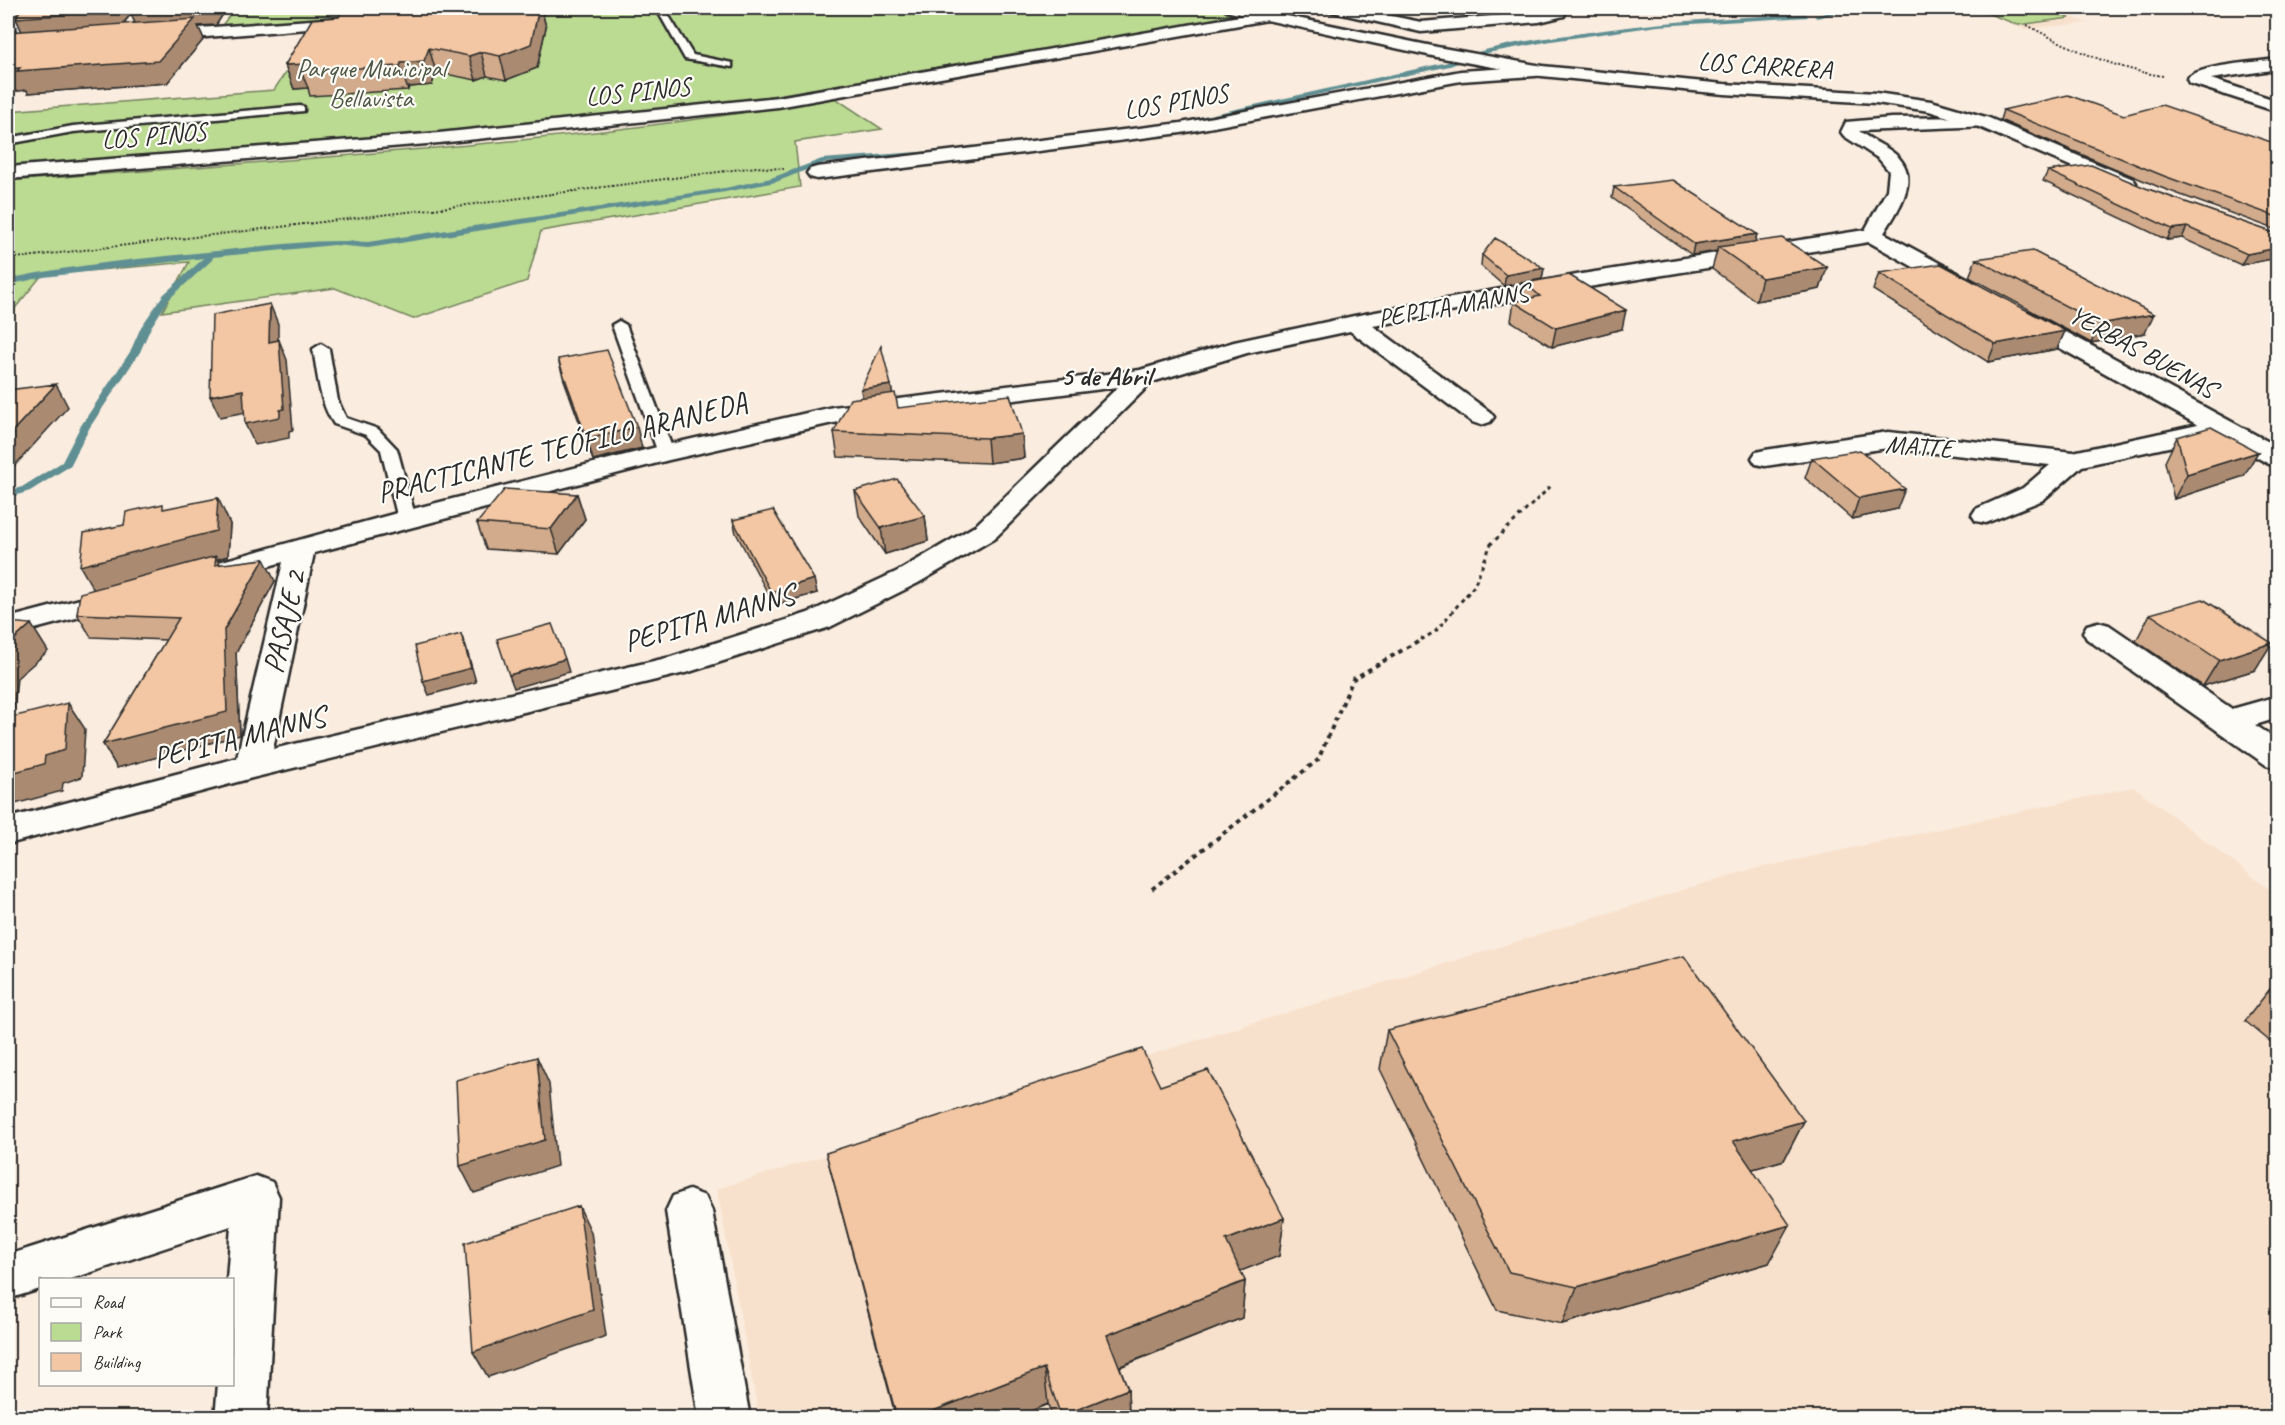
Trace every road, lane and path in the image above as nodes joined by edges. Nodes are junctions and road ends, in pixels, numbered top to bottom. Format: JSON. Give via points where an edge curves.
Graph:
{"nodes":[{"id":1,"x":660,"y":8,"type":"edge"},
{"id":2,"x":1230,"y":8,"type":"edge"},
{"id":3,"x":1334,"y":8,"type":"edge"},
{"id":4,"x":1395,"y":8,"type":"edge"},
{"id":5,"x":1560,"y":10,"type":"edge"},
{"id":6,"x":1350,"y":11,"type":"junction"},
{"id":7,"x":1268,"y":16,"type":"junction"},
{"id":8,"x":374,"y":20,"type":"edge"},
{"id":9,"x":8,"y":22,"type":"edge"},
{"id":10,"x":2027,"y":25,"type":"dead end"},
{"id":11,"x":142,"y":37,"type":"edge"},
{"id":12,"x":34,"y":45,"type":"edge"},
{"id":13,"x":10,"y":49,"type":"edge"},
{"id":14,"x":2277,"y":64,"type":"edge"},
{"id":15,"x":728,"y":65,"type":"dead end"},
{"id":16,"x":1542,"y":71,"type":"junction"},
{"id":17,"x":2195,"y":79,"type":"junction"},
{"id":18,"x":2277,"y":107,"type":"edge"},
{"id":19,"x":300,"y":109,"type":"dead end"},
{"id":20,"x":1983,"y":122,"type":"junction"},
{"id":21,"x":8,"y":141,"type":"edge"},
{"id":22,"x":786,"y":170,"type":"dead end"},
{"id":23,"x":8,"y":172,"type":"edge"},
{"id":24,"x":817,"y":173,"type":"dead end"},
{"id":25,"x":2141,"y":189,"type":"edge"},
{"id":26,"x":1872,"y":235,"type":"junction"},
{"id":27,"x":8,"y":259,"type":"edge"},
{"id":28,"x":1354,"y":323,"type":"junction"},
{"id":29,"x":619,"y":325,"type":"dead end"},
{"id":30,"x":321,"y":349,"type":"dead end"},
{"id":31,"x":1143,"y":377,"type":"junction"},
{"id":32,"x":1481,"y":417,"type":"dead end"},
{"id":33,"x":2222,"y":427,"type":"junction"},
{"id":34,"x":666,"y":453,"type":"junction"},
{"id":35,"x":1765,"y":458,"type":"dead end"},
{"id":36,"x":2277,"y":458,"type":"edge"},
{"id":37,"x":2073,"y":460,"type":"junction"},
{"id":38,"x":1552,"y":485,"type":"dead end"},
{"id":39,"x":1986,"y":514,"type":"dead end"},
{"id":40,"x":407,"y":519,"type":"junction"},
{"id":41,"x":301,"y":548,"type":"junction"},
{"id":42,"x":199,"y":576,"type":"edge"},
{"id":43,"x":143,"y":591,"type":"edge"},
{"id":44,"x":8,"y":627,"type":"edge"},
{"id":45,"x":2098,"y":632,"type":"dead end"},
{"id":46,"x":2277,"y":708,"type":"edge"},
{"id":47,"x":2227,"y":722,"type":"junction"},
{"id":48,"x":2277,"y":757,"type":"edge"},
{"id":49,"x":252,"y":766,"type":"junction"},
{"id":50,"x":8,"y":831,"type":"edge"},
{"id":51,"x":1152,"y":889,"type":"dead end"},
{"id":52,"x":689,"y":1211,"type":"dead end"},
{"id":53,"x":8,"y":1277,"type":"edge"},
{"id":54,"x":241,"y":1418,"type":"edge"},
{"id":55,"x":725,"y":1418,"type":"edge"}],
"edges":[{"from":1,"to":15,"type":"lane","via":[[689,57]]},
{"from":2,"to":7,"type":"street","name":"LOS CARRERA"},
{"from":3,"to":6,"type":"street"},
{"from":4,"to":6,"type":"street"},
{"from":5,"to":6,"type":"street","via":[[1539,17],[1421,27]]},
{"from":7,"to":16,"type":"street","name":"LOS CARRERA"},
{"from":7,"to":23,"type":"street","name":"LOS PINOS","via":[[778,102],[439,138]]},
{"from":8,"to":11,"type":"street"},
{"from":9,"to":13,"type":"lane","via":[[21,24],[23,31]]},
{"from":10,"to":17,"type":"path","via":[[2096,57],[2154,75]]},
{"from":12,"to":13,"type":"street"},
{"from":14,"to":17,"type":"street"},
{"from":16,"to":20,"type":"street","name":"LOS CARRERA","via":[[1892,100],[1931,106]]},
{"from":16,"to":24,"type":"street","name":"LOS PINOS","via":[[1461,76],[1181,128]]},
{"from":17,"to":18,"type":"street"},
{"from":19,"to":21,"type":"lane","via":[[74,129]]},
{"from":20,"to":25,"type":"street","name":"LOS CARRERA"},
{"from":20,"to":26,"type":"street","via":[[1852,126],[1850,132],[1895,164],[1899,174],[1897,193]]},
{"from":22,"to":27,"type":"path","via":[[756,167]]},
{"from":26,"to":28,"type":"street","name":"PEPITA MANNS","via":[[1582,281]]},
{"from":26,"to":33,"type":"street","name":"YERBAS BUENAS"},
{"from":28,"to":31,"type":"street","name":"PEPITA MANNS","via":[[1242,347]]},
{"from":28,"to":32,"type":"street","name":"PEPITA MANNS"},
{"from":29,"to":34,"type":"lane"},
{"from":30,"to":40,"type":"lane","via":[[330,401],[340,421],[372,432],[389,449]]},
{"from":31,"to":34,"type":"street","name":"PRACTICANTE TEÓFILO ARANEDA","via":[[833,415]]},
{"from":31,"to":49,"type":"street","name":"PEPITA MANNS","via":[[985,532],[908,577],[819,620],[678,665]]},
{"from":33,"to":36,"type":"street","name":"YERBAS BUENAS"},
{"from":33,"to":37,"type":"street","name":"MATTE"},
{"from":34,"to":40,"type":"street","name":"PRACTICANTE TEÓFILO ARANEDA"},
{"from":35,"to":37,"type":"street","name":"MATTE","via":[[1888,440]]},
{"from":37,"to":39,"type":"street","name":"MATTE","via":[[2033,494]]},
{"from":38,"to":51,"type":"path","via":[[1491,544],[1474,586],[1436,631],[1353,679],[1318,760]]},
{"from":40,"to":41,"type":"street","name":"PRACTICANTE TEÓFILO ARANEDA"},
{"from":41,"to":42,"type":"street","name":"PRACTICANTE TEÓFILO ARANEDA"},
{"from":41,"to":49,"type":"street","name":"PASAJE 2"},
{"from":43,"to":44,"type":"street"},
{"from":45,"to":47,"type":"street"},
{"from":46,"to":47,"type":"street"},
{"from":47,"to":48,"type":"street"},
{"from":49,"to":50,"type":"street","name":"PEPITA MANNS"},
{"from":52,"to":55,"type":"street"},
{"from":53,"to":54,"type":"street","via":[[256,1197]]}]}
